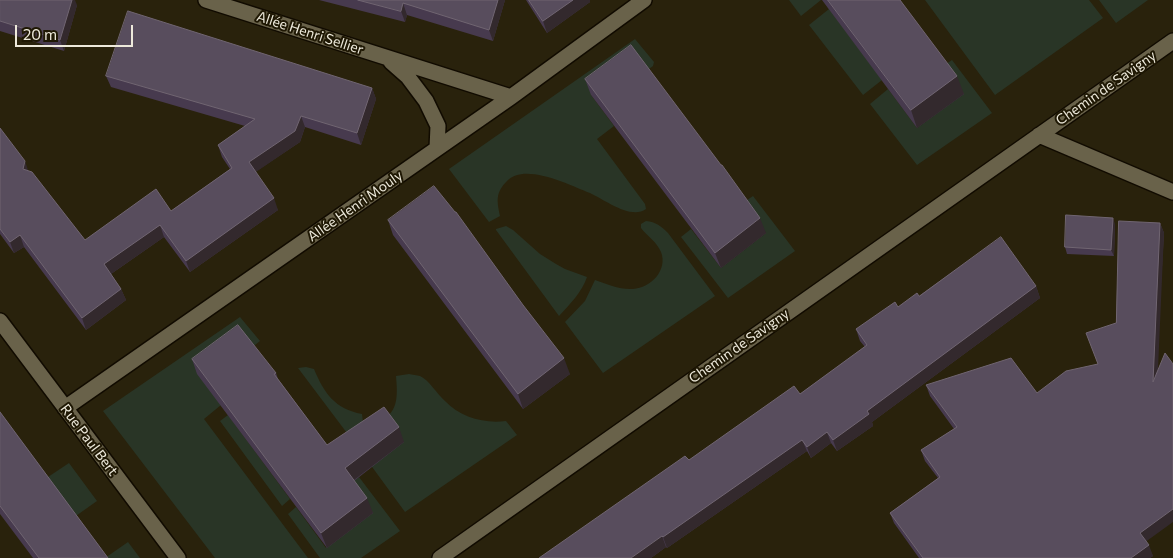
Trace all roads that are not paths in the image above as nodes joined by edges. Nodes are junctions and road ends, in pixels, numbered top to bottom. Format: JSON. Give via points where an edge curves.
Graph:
{"nodes":[{"id":1,"x":206,"y":0,"type":"edge"},
{"id":2,"x":644,"y":0,"type":"edge"},
{"id":3,"x":1173,"y":41,"type":"edge"},
{"id":4,"x":386,"y":57,"type":"junction"},
{"id":5,"x":511,"y":97,"type":"junction"},
{"id":6,"x":1039,"y":135,"type":"junction"},
{"id":7,"x":437,"y":148,"type":"junction"},
{"id":8,"x":1173,"y":192,"type":"edge"},
{"id":9,"x":0,"y":321,"type":"edge"},
{"id":10,"x":65,"y":408,"type":"junction"},
{"id":11,"x":178,"y":558,"type":"edge"},
{"id":12,"x":440,"y":558,"type":"edge"}],
"edges":[{"from":1,"to":4,"type":"street","name":"Allée Henri Sellier"},
{"from":2,"to":5,"type":"street","name":"Allée Henri Mouly"},
{"from":3,"to":6,"type":"street","name":"Chemin de Savigny"},
{"from":4,"to":5,"type":"street","name":"Allée Henri Sellier"},
{"from":4,"to":7,"type":"street","name":"Allée Henri Sellier","via":[[408,77],[426,101],[438,126]]},
{"from":5,"to":7,"type":"street","name":"Allée Henri Mouly"},
{"from":6,"to":8,"type":"street","name":"Chemin de Savigny"},
{"from":6,"to":12,"type":"street","name":"Chemin de Savigny"},
{"from":7,"to":10,"type":"street","name":"Allée Henri Mouly"},
{"from":9,"to":10,"type":"street","name":"Rue Paul Bert"},
{"from":10,"to":11,"type":"street","name":"Rue Paul Bert"}]}
